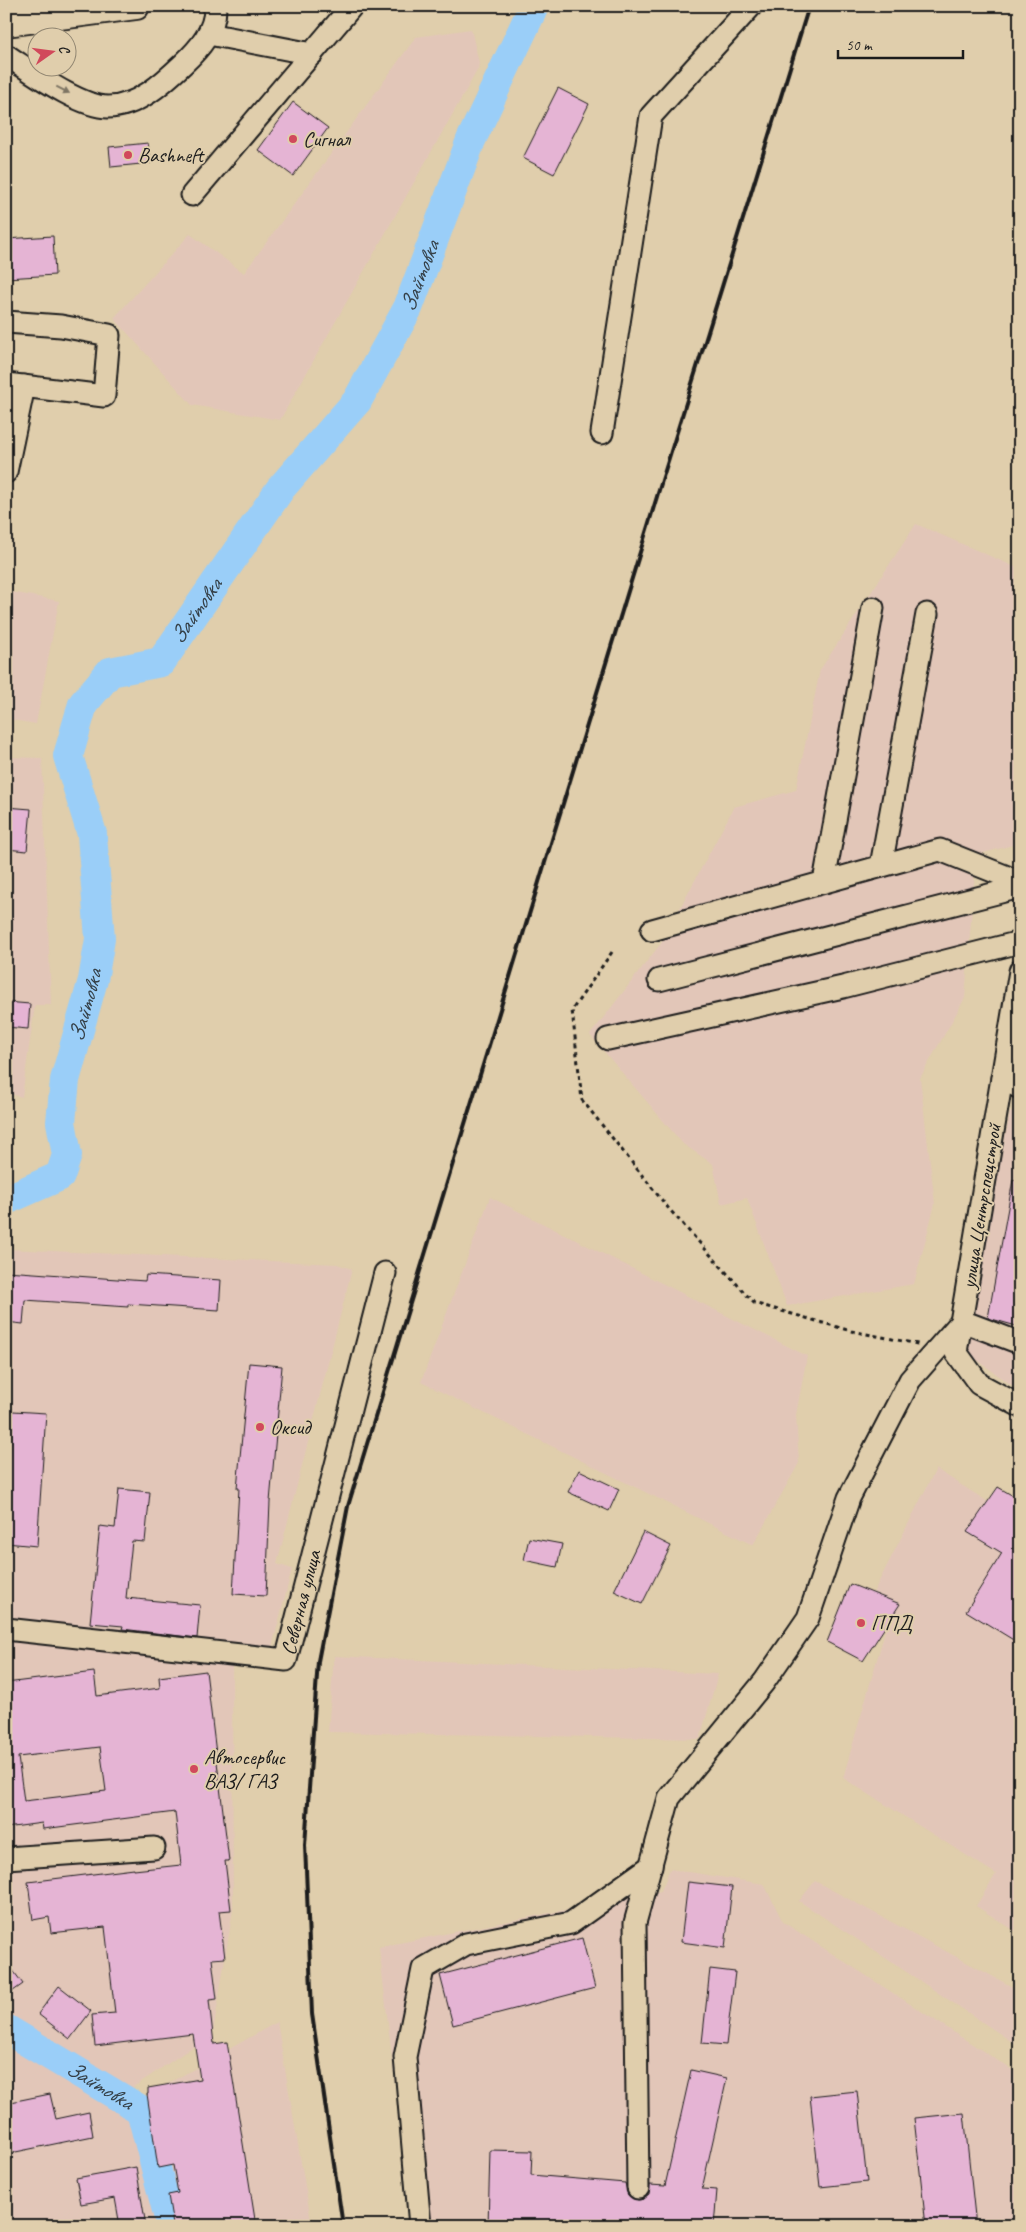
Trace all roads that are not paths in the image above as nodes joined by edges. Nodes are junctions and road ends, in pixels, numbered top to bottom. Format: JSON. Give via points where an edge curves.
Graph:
{"nodes":[{"id":1,"x":136,"y":6,"type":"edge"},
{"id":2,"x":215,"y":6,"type":"edge"},
{"id":3,"x":352,"y":6,"type":"edge"},
{"id":4,"x":751,"y":6,"type":"edge"},
{"id":5,"x":24,"y":17,"type":"edge"},
{"id":6,"x":209,"y":34,"type":"junction"},
{"id":7,"x":312,"y":54,"type":"junction"},
{"id":8,"x":6,"y":55,"type":"edge"},
{"id":9,"x":192,"y":196,"type":"dead end"},
{"id":10,"x":6,"y":322,"type":"edge"},
{"id":11,"x":15,"y":385,"type":"edge"},
{"id":12,"x":602,"y":433,"type":"dead end"},
{"id":13,"x":6,"y":472,"type":"edge"},
{"id":14,"x":873,"y":608,"type":"dead end"},
{"id":15,"x":926,"y":614,"type":"dead end"},
{"id":16,"x":881,"y":866,"type":"junction"},
{"id":17,"x":824,"y":882,"type":"junction"},
{"id":18,"x":1020,"y":882,"type":"edge"},
{"id":19,"x":1020,"y":887,"type":"edge"},
{"id":20,"x":652,"y":930,"type":"dead end"},
{"id":21,"x":1020,"y":942,"type":"edge"},
{"id":22,"x":1020,"y":974,"type":"edge"},
{"id":23,"x":659,"y":980,"type":"dead end"},
{"id":24,"x":1016,"y":1020,"type":"edge"},
{"id":25,"x":608,"y":1039,"type":"dead end"},
{"id":26,"x":1011,"y":1083,"type":"edge"},
{"id":27,"x":385,"y":1273,"type":"dead end"},
{"id":28,"x":962,"y":1321,"type":"junction"},
{"id":29,"x":1020,"y":1343,"type":"edge"},
{"id":30,"x":947,"y":1350,"type":"junction"},
{"id":31,"x":1020,"y":1406,"type":"edge"},
{"id":32,"x":6,"y":1629,"type":"edge"},
{"id":33,"x":154,"y":1848,"type":"dead end"},
{"id":34,"x":6,"y":1858,"type":"edge"},
{"id":35,"x":651,"y":1866,"type":"junction"},
{"id":36,"x":638,"y":2188,"type":"dead end"},
{"id":37,"x":420,"y":2226,"type":"edge"}],
"edges":[{"from":1,"to":5,"type":"main road"},
{"from":2,"to":6,"type":"street"},
{"from":3,"to":7,"type":"street"},
{"from":4,"to":12,"type":"street","via":[[651,116]]},
{"from":6,"to":7,"type":"street"},
{"from":8,"to":6,"type":"street","one_way":true,"via":[[89,103],[110,107],[132,101],[160,86],[189,59]]},
{"from":7,"to":9,"type":"street"},
{"from":10,"to":11,"type":"street","via":[[61,326],[110,335],[104,396]]},
{"from":11,"to":13,"type":"street"},
{"from":14,"to":17,"type":"street"},
{"from":15,"to":16,"type":"street"},
{"from":16,"to":17,"type":"street"},
{"from":16,"to":18,"type":"street","via":[[940,850]]},
{"from":17,"to":20,"type":"street"},
{"from":19,"to":23,"type":"street"},
{"from":21,"to":25,"type":"street","via":[[843,987]]},
{"from":22,"to":24,"type":"street","name":"улица Центрспецстрой"},
{"from":24,"to":26,"type":"street","name":"улица Центрспецстрой"},
{"from":26,"to":28,"type":"street","name":"улица Центрспецстрой"},
{"from":27,"to":32,"type":"street","name":"Северная улица","via":[[286,1660]]},
{"from":28,"to":29,"type":"street"},
{"from":28,"to":30,"type":"street","name":"улица Центрспецстрой"},
{"from":30,"to":31,"type":"street","via":[[978,1384]]},
{"from":30,"to":35,"type":"street","via":[[910,1380],[849,1498],[808,1618],[764,1682],[669,1798]]},
{"from":33,"to":34,"type":"street"},
{"from":35,"to":36,"type":"street","via":[[635,1924]]},
{"from":35,"to":37,"type":"street","via":[[570,1923],[466,1944],[423,1969],[406,2056]]}]}
